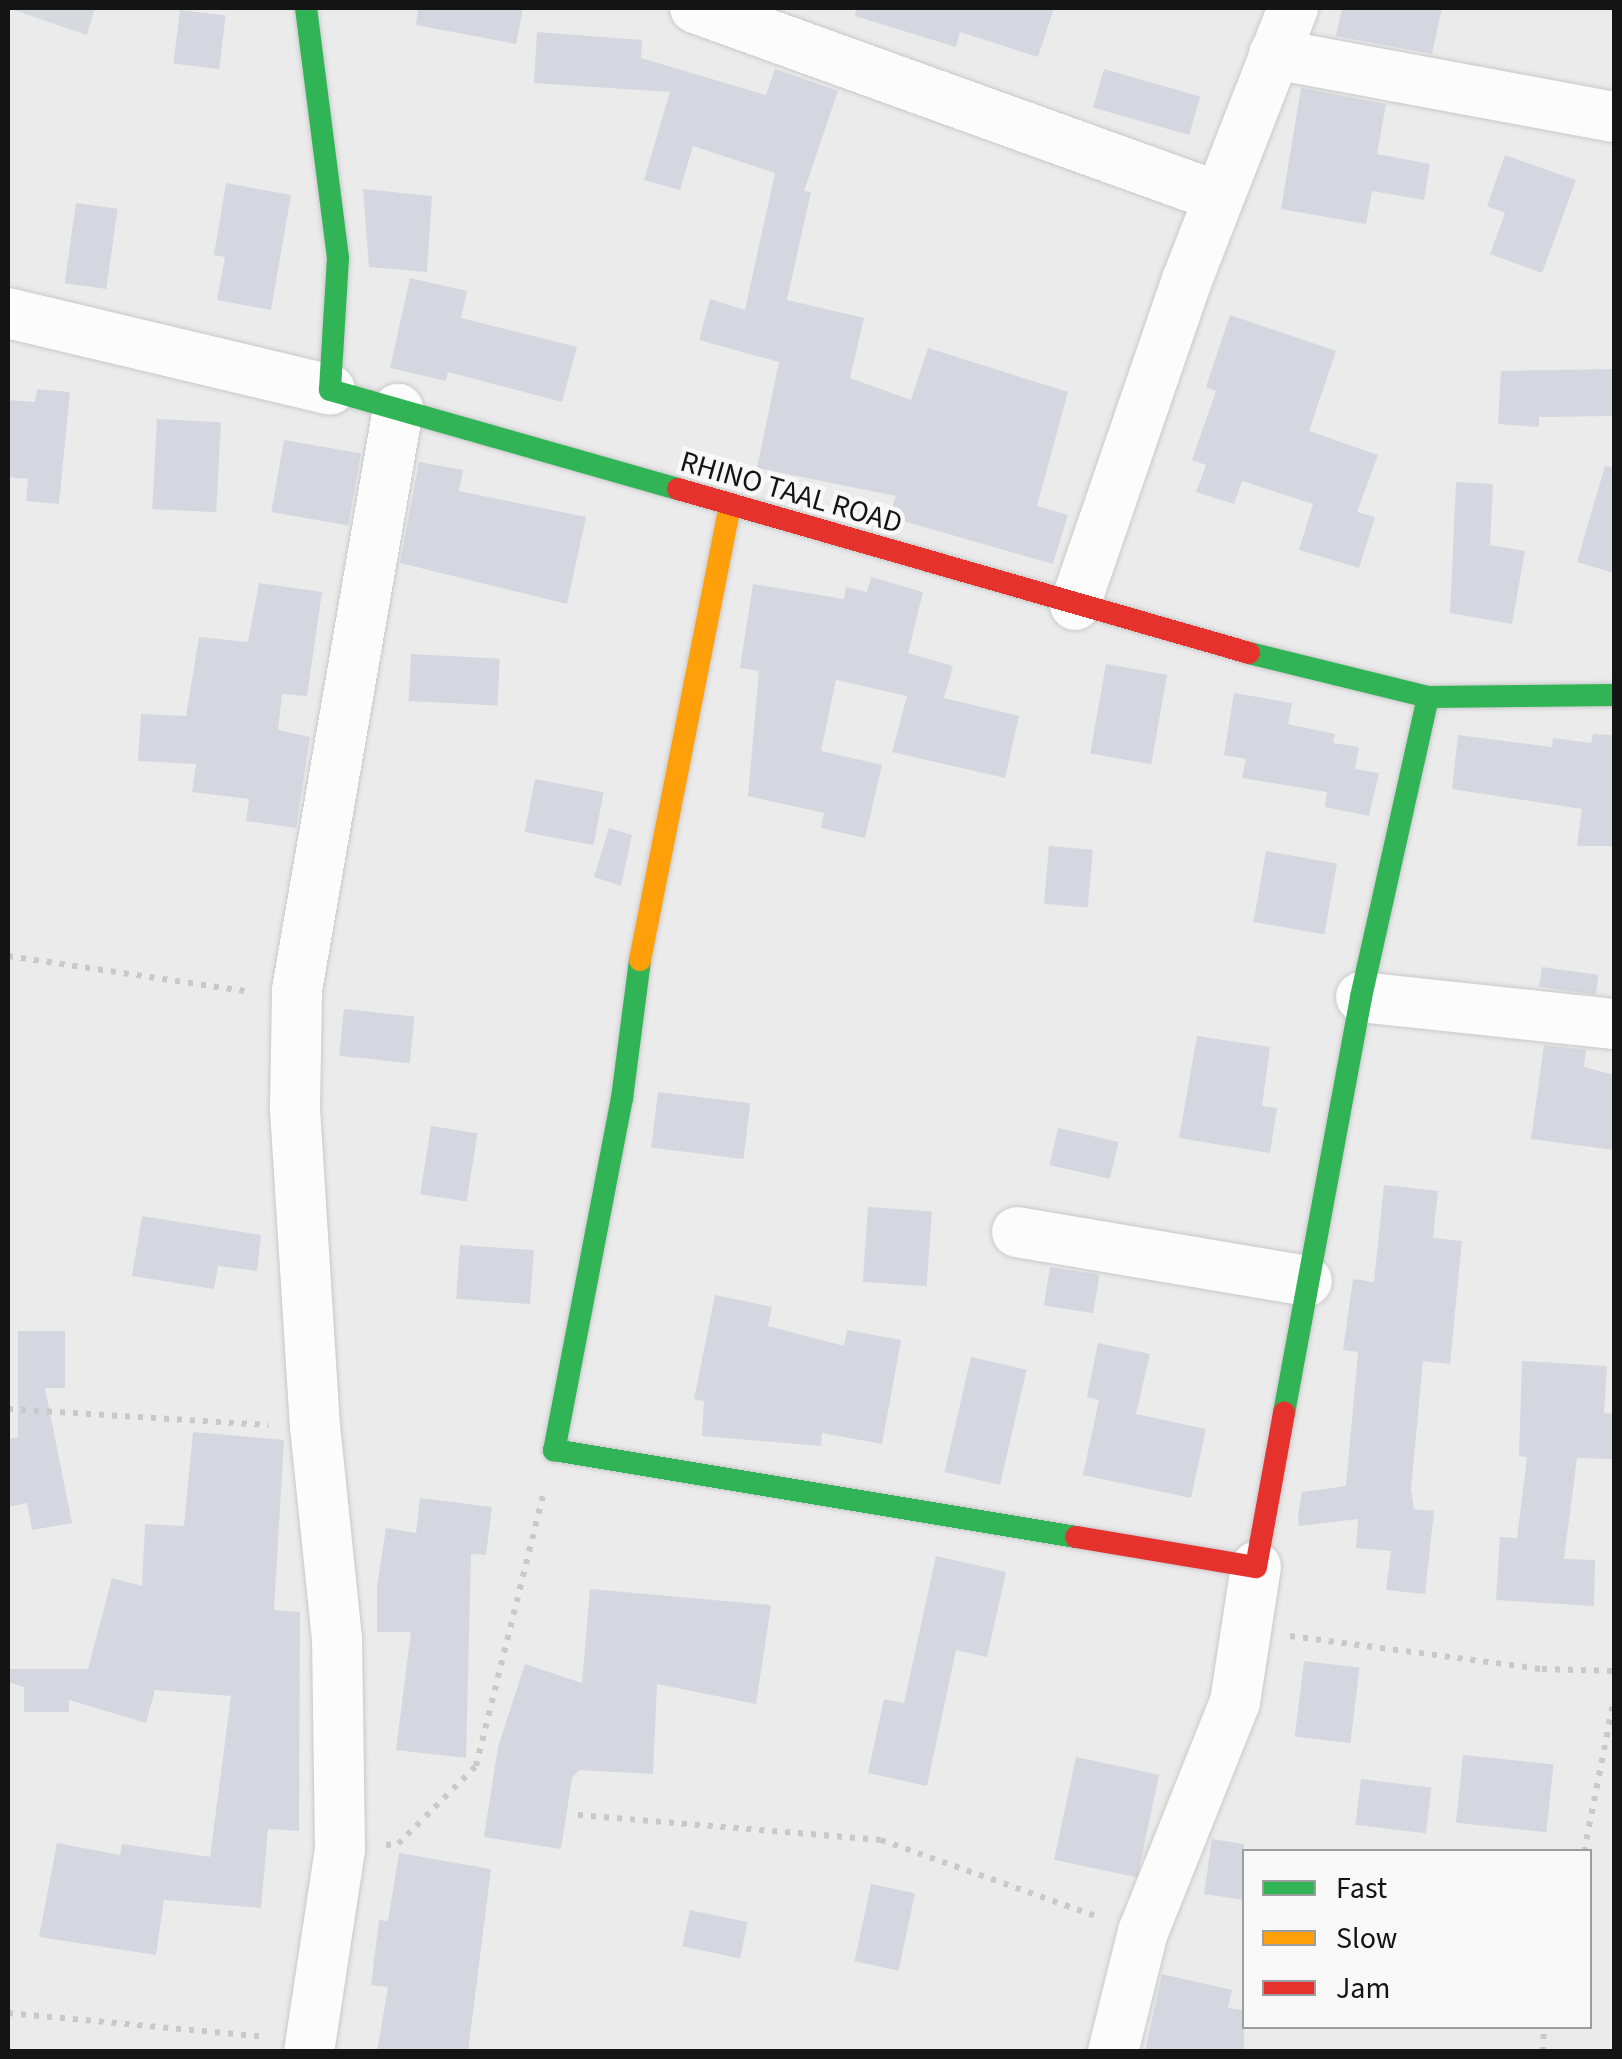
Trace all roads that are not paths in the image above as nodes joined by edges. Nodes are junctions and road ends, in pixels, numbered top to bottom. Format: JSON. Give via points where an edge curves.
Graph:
{"nodes":[{"id":1,"x":306,"y":8,"type":"edge"},
{"id":2,"x":696,"y":8,"type":"edge"},
{"id":3,"x":1293,"y":8,"type":"edge"},
{"id":4,"x":1274,"y":54,"type":"junction"},
{"id":5,"x":1614,"y":116,"type":"edge"},
{"id":6,"x":1219,"y":197,"type":"junction"},
{"id":7,"x":8,"y":313,"type":"edge"},
{"id":8,"x":330,"y":390,"type":"junction"},
{"id":9,"x":398,"y":409,"type":"junction"},
{"id":10,"x":730,"y":508,"type":"junction"},
{"id":11,"x":1075,"y":605,"type":"junction"},
{"id":12,"x":1614,"y":695,"type":"edge"},
{"id":13,"x":1428,"y":697,"type":"junction"},
{"id":14,"x":1361,"y":997,"type":"junction"},
{"id":15,"x":1614,"y":1024,"type":"edge"},
{"id":16,"x":1016,"y":1232,"type":"dead end"},
{"id":17,"x":1307,"y":1280,"type":"junction"},
{"id":18,"x":1256,"y":1567,"type":"junction"},
{"id":19,"x":310,"y":2046,"type":"edge"},
{"id":20,"x":1113,"y":2052,"type":"edge"}],
"edges":[{"from":1,"to":8,"type":"street","via":[[338,258]]},
{"from":2,"to":6,"type":"street"},
{"from":3,"to":4,"type":"street"},
{"from":4,"to":5,"type":"street"},
{"from":4,"to":6,"type":"street"},
{"from":6,"to":11,"type":"street"},
{"from":7,"to":8,"type":"street"},
{"from":8,"to":9,"type":"street","name":"RHINO TAAL ROAD"},
{"from":9,"to":10,"type":"street","name":"RHINO TAAL ROAD"},
{"from":9,"to":19,"type":"street","via":[[297,990],[295,1108],[315,1426],[337,1639],[340,1850]]},
{"from":10,"to":11,"type":"street","name":"RHINO TAAL ROAD"},
{"from":10,"to":18,"type":"street","via":[[642,942],[622,1098],[554,1450]]},
{"from":11,"to":13,"type":"street","name":"RHINO TAAL ROAD"},
{"from":12,"to":13,"type":"street","name":"RHINO TAAL ROAD"},
{"from":13,"to":14,"type":"street"},
{"from":14,"to":15,"type":"street"},
{"from":14,"to":17,"type":"street"},
{"from":16,"to":17,"type":"street"},
{"from":17,"to":18,"type":"street"},
{"from":18,"to":20,"type":"street","via":[[1235,1702],[1143,1932]]}]}
